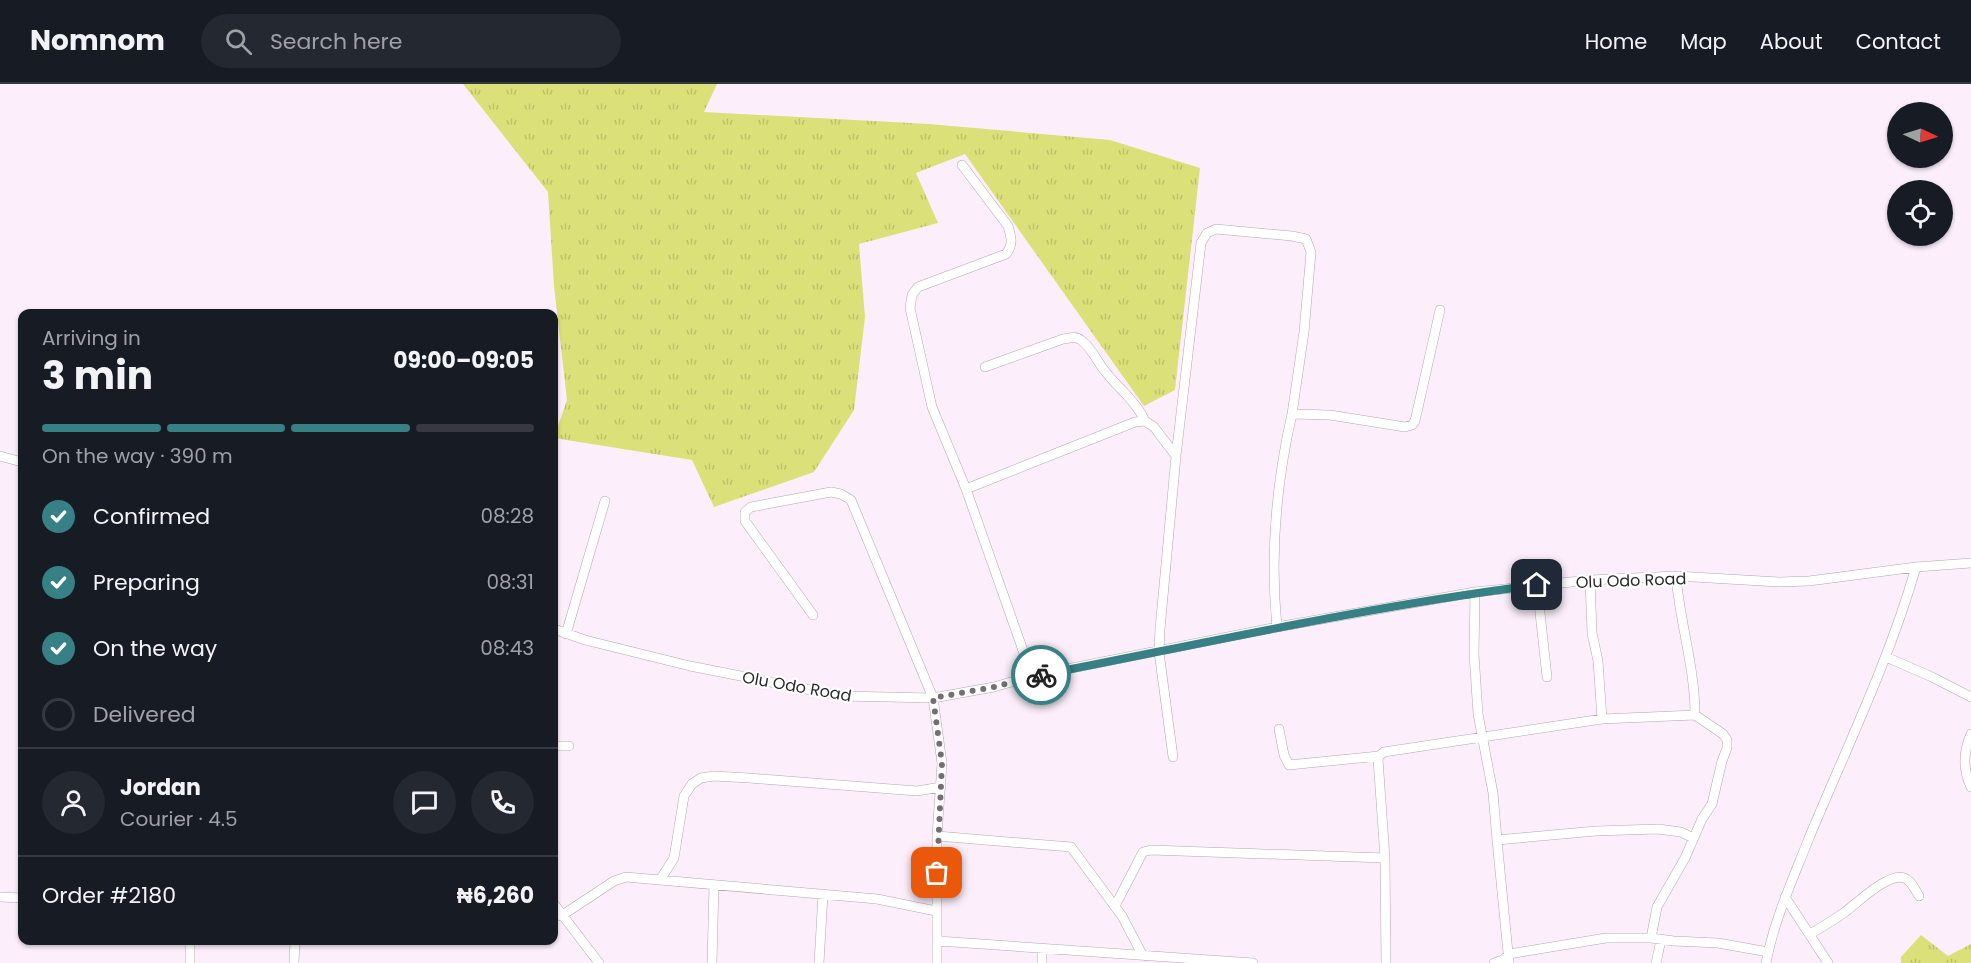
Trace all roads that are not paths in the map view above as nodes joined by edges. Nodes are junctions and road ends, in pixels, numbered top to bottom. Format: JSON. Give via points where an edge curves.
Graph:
{"nodes":[{"id":1,"x":962,"y":165,"type":"dead end"},
{"id":2,"x":1440,"y":310,"type":"dead end"},
{"id":3,"x":985,"y":368,"type":"dead end"},
{"id":4,"x":1292,"y":414,"type":"junction"},
{"id":5,"x":1145,"y":421,"type":"junction"},
{"id":6,"x":0,"y":456,"type":"edge"},
{"id":7,"x":1176,"y":456,"type":"junction"},
{"id":8,"x":18,"y":461,"type":"edge"},
{"id":9,"x":966,"y":489,"type":"junction"},
{"id":10,"x":605,"y":501,"type":"dead end"},
{"id":11,"x":1971,"y":563,"type":"edge"},
{"id":12,"x":1916,"y":567,"type":"junction"},
{"id":13,"x":1676,"y":576,"type":"junction"},
{"id":14,"x":1590,"y":580,"type":"junction"},
{"id":15,"x":1537,"y":585,"type":"junction"},
{"id":16,"x":1475,"y":592,"type":"junction"},
{"id":17,"x":813,"y":615,"type":"dead end"},
{"id":18,"x":1277,"y":627,"type":"junction"},
{"id":19,"x":558,"y":630,"type":"edge"},
{"id":20,"x":566,"y":633,"type":"junction"},
{"id":21,"x":1159,"y":652,"type":"junction"},
{"id":22,"x":1886,"y":657,"type":"junction"},
{"id":23,"x":1032,"y":676,"type":"junction"},
{"id":24,"x":1547,"y":677,"type":"dead end"},
{"id":25,"x":1971,"y":697,"type":"edge"},
{"id":26,"x":933,"y":698,"type":"junction"},
{"id":27,"x":1695,"y":715,"type":"junction"},
{"id":28,"x":1602,"y":719,"type":"junction"},
{"id":29,"x":1280,"y":729,"type":"dead end"},
{"id":30,"x":1971,"y":734,"type":"edge"},
{"id":31,"x":1482,"y":737,"type":"junction"},
{"id":32,"x":558,"y":746,"type":"edge"},
{"id":33,"x":569,"y":746,"type":"dead end"},
{"id":34,"x":1379,"y":756,"type":"junction"},
{"id":35,"x":1173,"y":757,"type":"dead end"},
{"id":36,"x":941,"y":787,"type":"junction"},
{"id":37,"x":1971,"y":787,"type":"edge"},
{"id":38,"x":938,"y":836,"type":"junction"},
{"id":39,"x":1693,"y":838,"type":"junction"},
{"id":40,"x":1497,"y":840,"type":"junction"},
{"id":41,"x":1385,"y":858,"type":"junction"},
{"id":42,"x":660,"y":880,"type":"junction"},
{"id":43,"x":714,"y":885,"type":"junction"},
{"id":44,"x":823,"y":894,"type":"junction"},
{"id":45,"x":1919,"y":896,"type":"dead end"},
{"id":46,"x":0,"y":897,"type":"edge"},
{"id":47,"x":1785,"y":897,"type":"junction"},
{"id":48,"x":18,"y":898,"type":"edge"},
{"id":49,"x":1115,"y":906,"type":"junction"},
{"id":50,"x":936,"y":910,"type":"junction"},
{"id":51,"x":558,"y":911,"type":"edge"},
{"id":52,"x":561,"y":916,"type":"junction"},
{"id":53,"x":1810,"y":934,"type":"junction"},
{"id":54,"x":1651,"y":938,"type":"junction"},
{"id":55,"x":1661,"y":940,"type":"junction"},
{"id":56,"x":938,"y":941,"type":"junction"},
{"id":57,"x":190,"y":945,"type":"edge"},
{"id":58,"x":295,"y":945,"type":"edge"},
{"id":59,"x":1042,"y":949,"type":"junction"},
{"id":60,"x":1768,"y":952,"type":"junction"},
{"id":61,"x":1143,"y":956,"type":"junction"},
{"id":62,"x":1509,"y":958,"type":"edge"},
{"id":63,"x":190,"y":963,"type":"edge"},
{"id":64,"x":294,"y":963,"type":"edge"},
{"id":65,"x":599,"y":963,"type":"edge"},
{"id":66,"x":712,"y":963,"type":"edge"},
{"id":67,"x":819,"y":963,"type":"edge"},
{"id":68,"x":937,"y":963,"type":"edge"},
{"id":69,"x":1042,"y":963,"type":"edge"},
{"id":70,"x":1253,"y":963,"type":"edge"},
{"id":71,"x":1386,"y":963,"type":"edge"},
{"id":72,"x":1494,"y":963,"type":"edge"},
{"id":73,"x":1656,"y":963,"type":"edge"},
{"id":74,"x":1766,"y":963,"type":"edge"},
{"id":75,"x":1828,"y":963,"type":"edge"}],
"edges":[{"from":1,"to":9,"type":"street","via":[[1008,226],[1011,248],[1006,254],[918,287],[910,308],[932,407]]},
{"from":2,"to":4,"type":"street","via":[[1412,425]]},
{"from":3,"to":5,"type":"street","via":[[1076,337],[1088,346]]},
{"from":4,"to":7,"type":"street","via":[[1311,252],[1306,239],[1216,229],[1207,233],[1201,243]]},
{"from":4,"to":18,"type":"street","via":[[1273,546]]},
{"from":5,"to":7,"type":"street"},
{"from":5,"to":9,"type":"street"},
{"from":6,"to":8,"type":"street"},
{"from":7,"to":21,"type":"street"},
{"from":9,"to":23,"type":"street"},
{"from":10,"to":20,"type":"street"},
{"from":11,"to":12,"type":"street","name":"Olu Odo Road"},
{"from":12,"to":13,"type":"street","name":"Olu Odo Road","via":[[1809,581]]},
{"from":12,"to":22,"type":"street"},
{"from":13,"to":14,"type":"street","name":"Olu Odo Road"},
{"from":13,"to":27,"type":"street"},
{"from":14,"to":15,"type":"street","name":"Olu Odo Road"},
{"from":14,"to":28,"type":"street"},
{"from":15,"to":16,"type":"street","name":"Olu Odo Road"},
{"from":15,"to":24,"type":"street"},
{"from":16,"to":18,"type":"street","name":"Olu Odo Road"},
{"from":16,"to":31,"type":"street","via":[[1474,654]]},
{"from":17,"to":26,"type":"street","via":[[745,521],[745,512],[751,507],[831,492],[850,501]]},
{"from":18,"to":21,"type":"street","name":"Olu Odo Road"},
{"from":19,"to":20,"type":"street","name":"Olu Odo Road"},
{"from":20,"to":26,"type":"street","name":"Olu Odo Road","via":[[690,666],[841,696]]},
{"from":21,"to":23,"type":"street","name":"Olu Odo Road"},
{"from":21,"to":35,"type":"street"},
{"from":22,"to":25,"type":"street"},
{"from":22,"to":47,"type":"street"},
{"from":23,"to":26,"type":"street","name":"Olu Odo Road"},
{"from":26,"to":36,"type":"street","via":[[942,763]]},
{"from":27,"to":28,"type":"street"},
{"from":27,"to":39,"type":"street","via":[[1723,734],[1727,748],[1712,804]]},
{"from":28,"to":31,"type":"street"},
{"from":29,"to":34,"type":"street","via":[[1289,765]]},
{"from":30,"to":37,"type":"street","via":[[1964,758]]},
{"from":31,"to":34,"type":"street","via":[[1384,752]]},
{"from":31,"to":40,"type":"street"},
{"from":32,"to":33,"type":"street"},
{"from":34,"to":41,"type":"street"},
{"from":36,"to":38,"type":"street"},
{"from":36,"to":42,"type":"street","via":[[918,791],[701,778],[684,796],[674,858]]},
{"from":38,"to":49,"type":"street","via":[[1071,847]]},
{"from":38,"to":50,"type":"street"},
{"from":39,"to":40,"type":"street","via":[[1658,829]]},
{"from":39,"to":54,"type":"street","via":[[1657,907]]},
{"from":40,"to":62,"type":"street"},
{"from":41,"to":49,"type":"street","via":[[1151,850],[1143,852]]},
{"from":41,"to":71,"type":"street"},
{"from":42,"to":43,"type":"street"},
{"from":42,"to":52,"type":"street","via":[[620,879]]},
{"from":43,"to":44,"type":"street"},
{"from":43,"to":66,"type":"street"},
{"from":44,"to":50,"type":"street"},
{"from":44,"to":67,"type":"street"},
{"from":45,"to":53,"type":"street","via":[[1907,879],[1891,879]]},
{"from":46,"to":48,"type":"street"},
{"from":47,"to":53,"type":"street"},
{"from":47,"to":60,"type":"street"},
{"from":49,"to":61,"type":"street"},
{"from":50,"to":56,"type":"street"},
{"from":51,"to":52,"type":"street"},
{"from":52,"to":65,"type":"street"},
{"from":53,"to":75,"type":"street"},
{"from":54,"to":55,"type":"street"},
{"from":54,"to":62,"type":"street","via":[[1605,938]]},
{"from":55,"to":60,"type":"street"},
{"from":55,"to":73,"type":"street"},
{"from":56,"to":59,"type":"street"},
{"from":56,"to":68,"type":"street"},
{"from":57,"to":63,"type":"street"},
{"from":58,"to":64,"type":"street"},
{"from":59,"to":61,"type":"street"},
{"from":59,"to":69,"type":"street"},
{"from":60,"to":74,"type":"street"},
{"from":61,"to":70,"type":"street"},
{"from":62,"to":72,"type":"street"}]}
